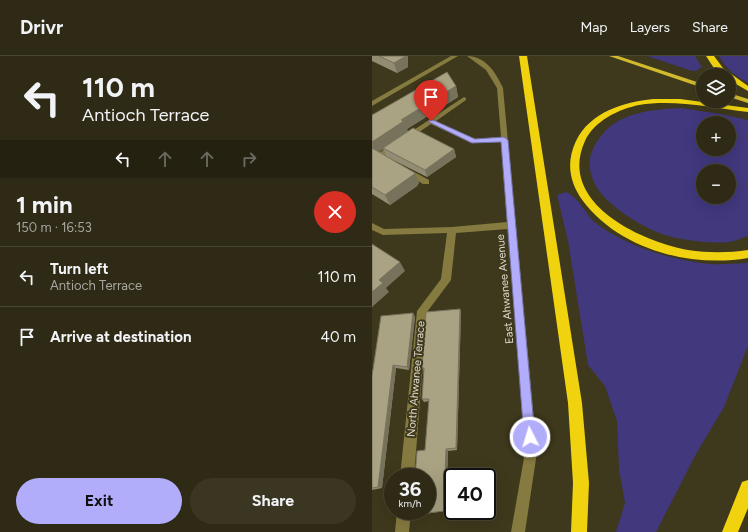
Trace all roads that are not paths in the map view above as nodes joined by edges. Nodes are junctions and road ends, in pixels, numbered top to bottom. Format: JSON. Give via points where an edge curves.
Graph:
{"nodes":[{"id":1,"x":455,"y":56,"type":"edge"},
{"id":2,"x":470,"y":56,"type":"edge"},
{"id":3,"x":523,"y":56,"type":"edge"},
{"id":4,"x":612,"y":56,"type":"edge"},
{"id":5,"x":710,"y":56,"type":"edge"},
{"id":6,"x":719,"y":68,"type":"edge"},
{"id":7,"x":736,"y":81,"type":"edge"},
{"id":8,"x":696,"y":84,"type":"edge"},
{"id":9,"x":748,"y":89,"type":"edge"},
{"id":10,"x":736,"y":97,"type":"edge"},
{"id":11,"x":464,"y":99,"type":"dead end"},
{"id":12,"x":748,"y":101,"type":"edge"},
{"id":13,"x":372,"y":104,"type":"edge"},
{"id":14,"x":748,"y":110,"type":"edge"},
{"id":15,"x":431,"y":121,"type":"junction"},
{"id":16,"x":504,"y":140,"type":"junction"},
{"id":17,"x":426,"y":182,"type":"dead end"},
{"id":18,"x":512,"y":225,"type":"junction"},
{"id":19,"x":372,"y":226,"type":"edge"},
{"id":20,"x":452,"y":230,"type":"junction"},
{"id":21,"x":748,"y":254,"type":"edge"},
{"id":22,"x":408,"y":468,"type":"edge"},
{"id":23,"x":748,"y":488,"type":"edge"},
{"id":24,"x":403,"y":520,"type":"edge"},
{"id":25,"x":402,"y":532,"type":"edge"},
{"id":26,"x":518,"y":532,"type":"edge"},
{"id":27,"x":579,"y":532,"type":"edge"},
{"id":28,"x":730,"y":532,"type":"edge"}],
"edges":[{"from":1,"to":13,"type":"street"},
{"from":2,"to":16,"type":"street","name":"East Ahwanee Avenue","via":[[483,63],[493,74],[500,88]]},
{"from":3,"to":27,"type":"highway","via":[[575,403],[580,454]]},
{"from":4,"to":8,"type":"main road"},
{"from":5,"to":6,"type":"highway"},
{"from":7,"to":9,"type":"highway"},
{"from":10,"to":12,"type":"main road"},
{"from":11,"to":15,"type":"street"},
{"from":14,"to":21,"type":"highway","via":[[682,101],[652,102],[624,108],[597,121],[586,130],[577,144],[574,173],[578,186],[592,205],[630,235],[689,254]]},
{"from":15,"to":16,"type":"street","via":[[474,141]]},
{"from":15,"to":17,"type":"street","via":[[378,156]]},
{"from":16,"to":18,"type":"street","name":"East Ahwanee Avenue"},
{"from":18,"to":20,"type":"street"},
{"from":18,"to":26,"type":"street","name":"East Ahwanee Avenue","via":[[531,452]]},
{"from":19,"to":20,"type":"street","via":[[383,232]]},
{"from":20,"to":22,"type":"street","name":"North Ahwanee Terrace","via":[[446,280],[422,311]]},
{"from":23,"to":28,"type":"highway"},
{"from":24,"to":25,"type":"street"}]}
